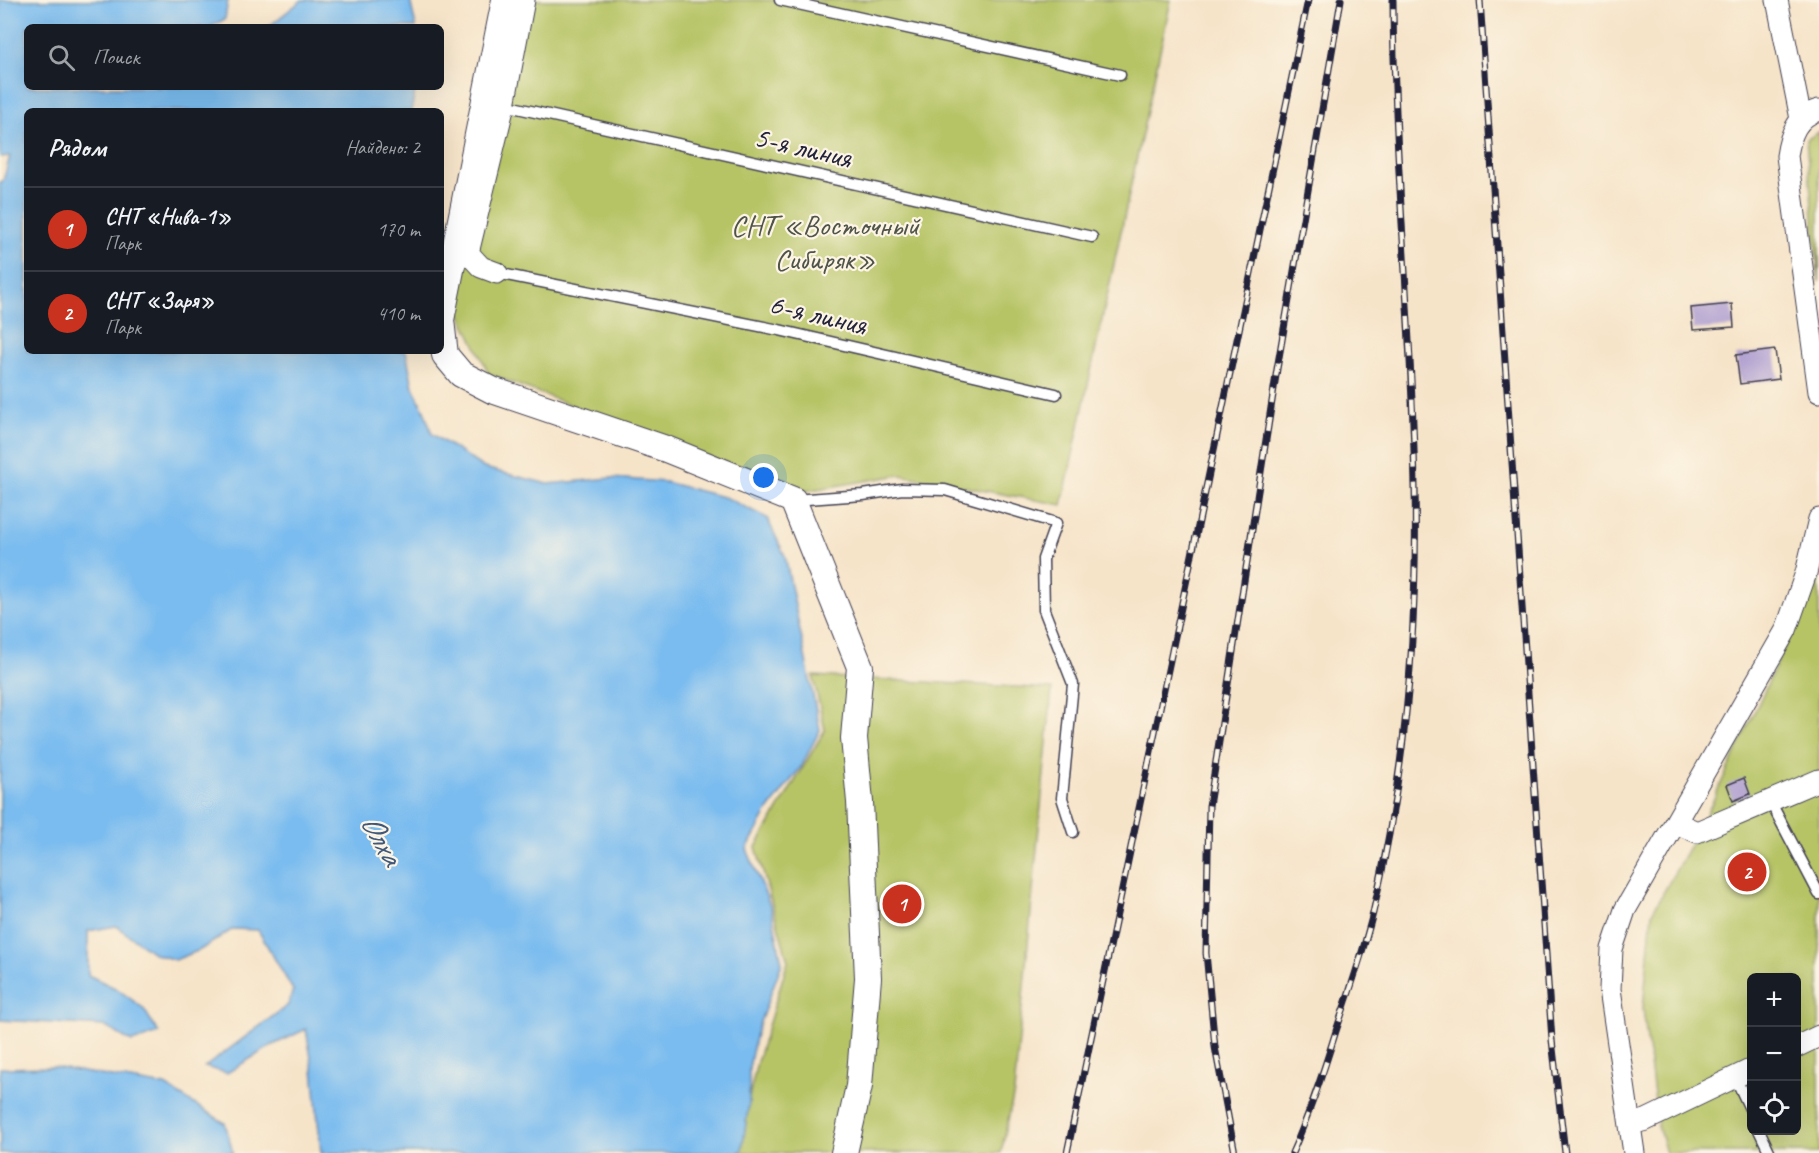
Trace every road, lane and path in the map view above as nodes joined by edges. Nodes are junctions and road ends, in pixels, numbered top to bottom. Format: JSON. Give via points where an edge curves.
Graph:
{"nodes":[{"id":1,"x":505,"y":0,"type":"edge"},
{"id":2,"x":524,"y":0,"type":"edge"},
{"id":3,"x":780,"y":0,"type":"edge"},
{"id":4,"x":1777,"y":0,"type":"edge"},
{"id":5,"x":1120,"y":75,"type":"dead end"},
{"id":6,"x":504,"y":105,"type":"junction"},
{"id":7,"x":1810,"y":115,"type":"edge"},
{"id":8,"x":1092,"y":237,"type":"dead end"},
{"id":9,"x":497,"y":273,"type":"joint"},
{"id":10,"x":444,"y":305,"type":"edge"},
{"id":11,"x":444,"y":346,"type":"edge"},
{"id":12,"x":1819,"y":392,"type":"edge"},
{"id":13,"x":1056,"y":394,"type":"dead end"},
{"id":14,"x":793,"y":500,"type":"junction"},
{"id":15,"x":1819,"y":519,"type":"edge"},
{"id":16,"x":1819,"y":780,"type":"edge"},
{"id":17,"x":1770,"y":801,"type":"junction"},
{"id":18,"x":1676,"y":823,"type":"junction"},
{"id":19,"x":1073,"y":832,"type":"dead end"},
{"id":20,"x":1819,"y":894,"type":"edge"},
{"id":21,"x":1819,"y":1036,"type":"edge"},
{"id":22,"x":1801,"y":1045,"type":"edge"},
{"id":23,"x":1743,"y":1073,"type":"edge"},
{"id":24,"x":1747,"y":1091,"type":"edge"},
{"id":25,"x":1631,"y":1124,"type":"junction"},
{"id":26,"x":1761,"y":1135,"type":"edge"},
{"id":27,"x":844,"y":1153,"type":"edge"},
{"id":28,"x":1634,"y":1153,"type":"edge"},
{"id":29,"x":1770,"y":1153,"type":"edge"}],
"edges":[{"from":1,"to":10,"type":"street"},
{"from":2,"to":6,"type":"street"},
{"from":3,"to":5,"type":"lane"},
{"from":4,"to":7,"type":"street"},
{"from":6,"to":8,"type":"lane","name":"5-я линия"},
{"from":6,"to":9,"type":"street","via":[[468,253],[481,267]]},
{"from":7,"to":12,"type":"street","via":[[1790,135],[1786,156]]},
{"from":9,"to":13,"type":"lane","name":"6-я линия","via":[[779,330]]},
{"from":11,"to":14,"type":"street","via":[[445,355],[460,374],[492,390],[666,449]]},
{"from":14,"to":19,"type":"lane","via":[[902,489],[945,490],[1056,523],[1043,559],[1044,609],[1073,684],[1062,798]]},
{"from":14,"to":27,"type":"street","via":[[860,667],[854,738],[868,978],[859,1086]]},
{"from":15,"to":18,"type":"street","via":[[1786,630]]},
{"from":16,"to":17,"type":"street"},
{"from":17,"to":18,"type":"street","via":[[1697,832]]},
{"from":17,"to":20,"type":"lane"},
{"from":18,"to":25,"type":"street","via":[[1625,910],[1612,949],[1610,989]]},
{"from":21,"to":22,"type":"street"},
{"from":23,"to":24,"type":"lane"},
{"from":23,"to":25,"type":"street"},
{"from":25,"to":28,"type":"street"},
{"from":26,"to":29,"type":"lane"}]}
